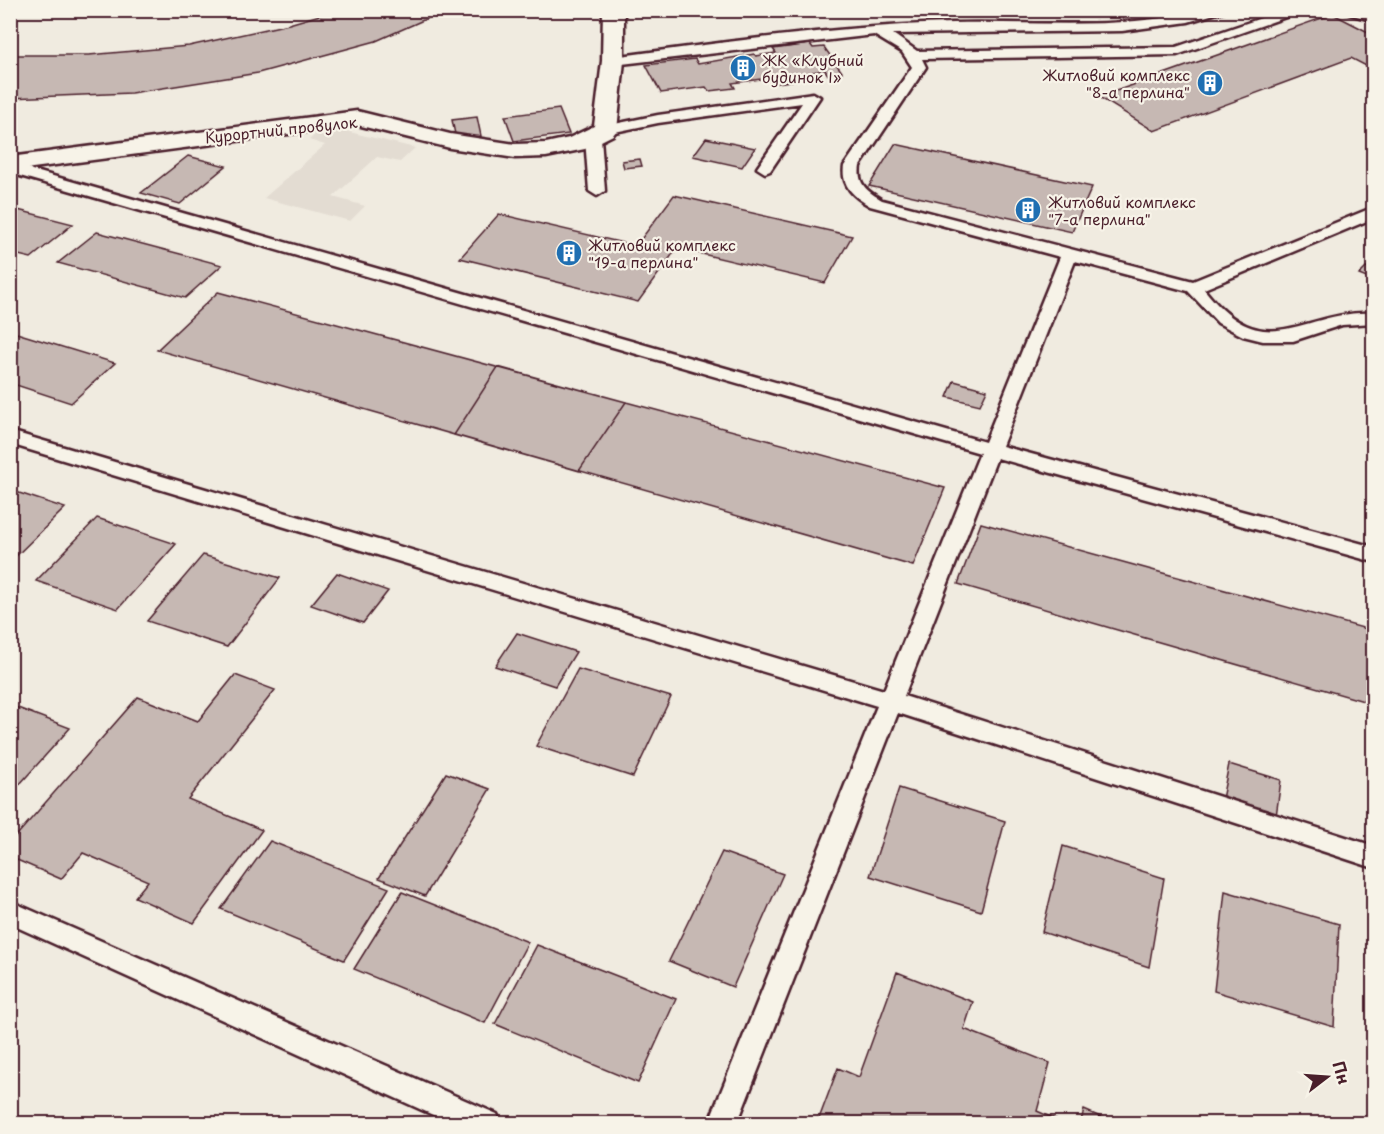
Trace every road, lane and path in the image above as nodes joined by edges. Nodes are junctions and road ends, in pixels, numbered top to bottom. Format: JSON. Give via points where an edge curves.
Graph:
{"nodes":[{"id":1,"x":614,"y":10,"type":"edge"},
{"id":2,"x":1221,"y":10,"type":"edge"},
{"id":3,"x":1300,"y":10,"type":"edge"},
{"id":4,"x":1351,"y":10,"type":"edge"},
{"id":5,"x":1374,"y":17,"type":"edge"},
{"id":6,"x":876,"y":31,"type":"junction"},
{"id":7,"x":915,"y":55,"type":"junction"},
{"id":8,"x":613,"y":61,"type":"junction"},
{"id":9,"x":599,"y":134,"type":"junction"},
{"id":10,"x":12,"y":164,"type":"edge"},
{"id":11,"x":765,"y":168,"type":"dead end"},
{"id":12,"x":597,"y":191,"type":"dead end"},
{"id":13,"x":1374,"y":212,"type":"edge"},
{"id":14,"x":1069,"y":254,"type":"junction"},
{"id":15,"x":1194,"y":287,"type":"junction"},
{"id":16,"x":1374,"y":318,"type":"edge"},
{"id":17,"x":10,"y":437,"type":"edge"},
{"id":18,"x":991,"y":450,"type":"junction"},
{"id":19,"x":1374,"y":555,"type":"edge"},
{"id":20,"x":890,"y":701,"type":"junction"},
{"id":21,"x":1374,"y":857,"type":"edge"},
{"id":22,"x":10,"y":912,"type":"edge"},
{"id":23,"x":487,"y":1124,"type":"edge"},
{"id":24,"x":722,"y":1124,"type":"edge"}],
"edges":[{"from":1,"to":8,"type":"street"},
{"from":2,"to":6,"type":"lane","via":[[1147,27]]},
{"from":3,"to":7,"type":"lane","via":[[1177,51]]},
{"from":4,"to":5,"type":"lane"},
{"from":6,"to":7,"type":"lane"},
{"from":6,"to":8,"type":"lane"},
{"from":7,"to":14,"type":"lane","via":[[919,67],[852,166],[853,186],[876,203]]},
{"from":8,"to":9,"type":"street"},
{"from":9,"to":10,"type":"street","name":"Курортний провулок","via":[[551,148],[499,150],[357,118]]},
{"from":9,"to":11,"type":"lane","via":[[658,118],[813,97]]},
{"from":9,"to":12,"type":"lane"},
{"from":10,"to":18,"type":"lane","via":[[26,173]]},
{"from":13,"to":15,"type":"lane"},
{"from":14,"to":15,"type":"lane"},
{"from":14,"to":18,"type":"lane"},
{"from":15,"to":16,"type":"lane","via":[[1223,320],[1269,336],[1293,335],[1336,319]]},
{"from":17,"to":20,"type":"lane"},
{"from":18,"to":19,"type":"lane"},
{"from":18,"to":20,"type":"lane"},
{"from":20,"to":21,"type":"lane"},
{"from":20,"to":24,"type":"lane"},
{"from":22,"to":23,"type":"lane"}]}
